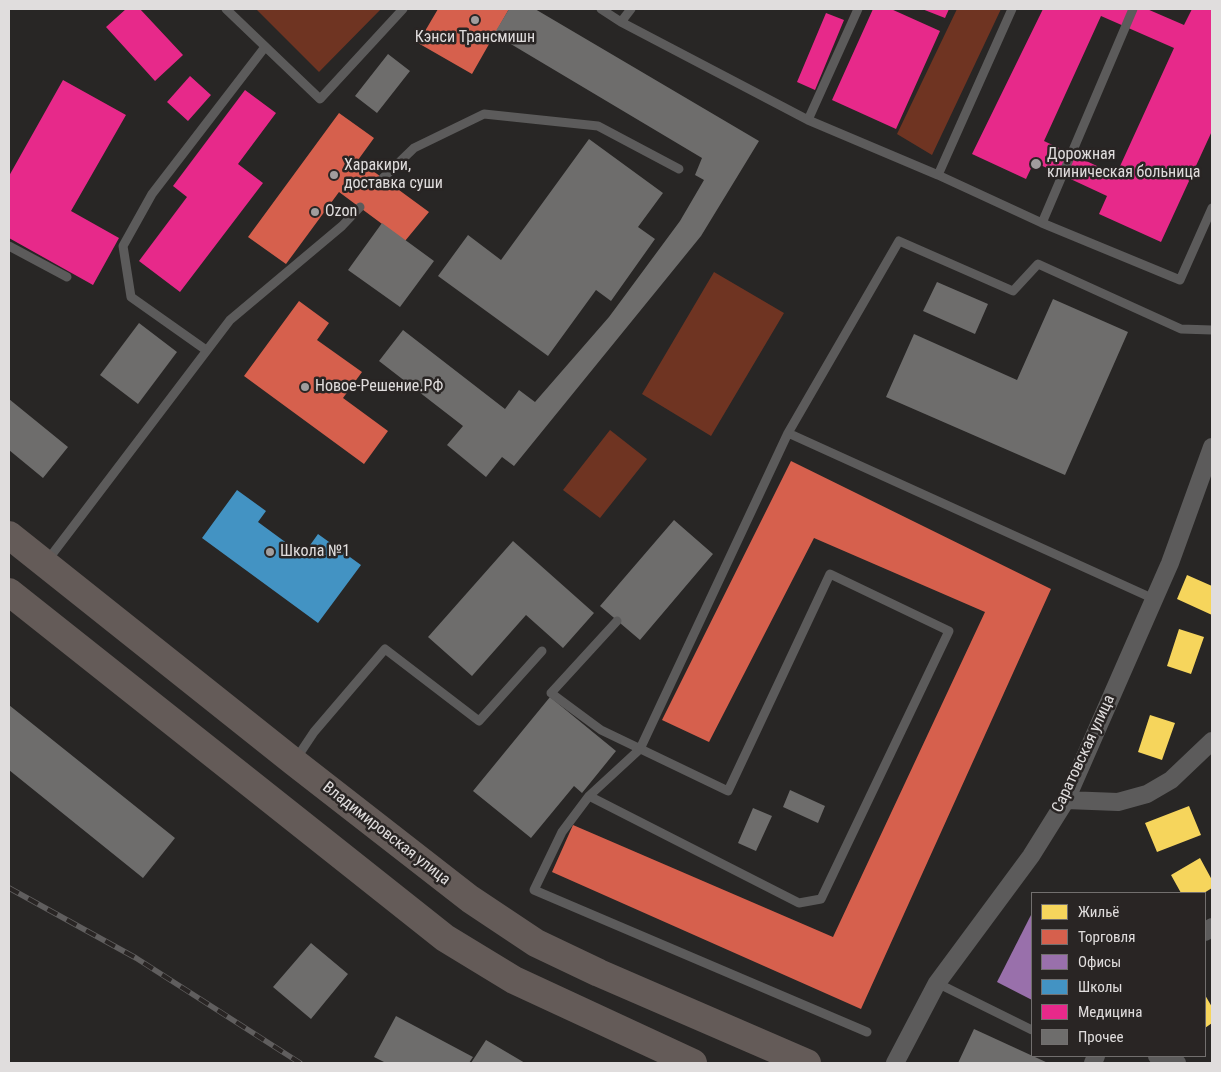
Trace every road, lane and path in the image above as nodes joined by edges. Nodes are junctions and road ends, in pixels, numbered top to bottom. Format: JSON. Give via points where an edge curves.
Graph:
{"nodes":[{"id":1,"x":226,"y":9,"type":"edge"},
{"id":2,"x":403,"y":9,"type":"edge"},
{"id":3,"x":602,"y":9,"type":"edge"},
{"id":4,"x":631,"y":9,"type":"edge"},
{"id":5,"x":858,"y":9,"type":"edge"},
{"id":6,"x":1012,"y":9,"type":"edge"},
{"id":7,"x":1133,"y":9,"type":"edge"},
{"id":8,"x":621,"y":22,"type":"junction"},
{"id":9,"x":265,"y":47,"type":"junction"},
{"id":10,"x":808,"y":120,"type":"junction"},
{"id":11,"x":679,"y":168,"type":"dead end"},
{"id":12,"x":938,"y":174,"type":"junction"},
{"id":13,"x":383,"y":178,"type":"dead end"},
{"id":14,"x":360,"y":207,"type":"dead end"},
{"id":15,"x":1212,"y":208,"type":"edge"},
{"id":16,"x":1042,"y":223,"type":"junction"},
{"id":17,"x":9,"y":246,"type":"edge"},
{"id":18,"x":67,"y":277,"type":"dead end"},
{"id":19,"x":1212,"y":330,"type":"edge"},
{"id":20,"x":206,"y":350,"type":"junction"},
{"id":21,"x":788,"y":433,"type":"junction"},
{"id":22,"x":1212,"y":447,"type":"edge"},
{"id":23,"x":9,"y":535,"type":"edge"},
{"id":24,"x":45,"y":563,"type":"junction"},
{"id":25,"x":9,"y":592,"type":"edge"},
{"id":26,"x":1154,"y":599,"type":"junction"},
{"id":27,"x":617,"y":621,"type":"dead end"},
{"id":28,"x":542,"y":651,"type":"dead end"},
{"id":29,"x":1212,"y":741,"type":"edge"},
{"id":30,"x":640,"y":749,"type":"junction"},
{"id":31,"x":294,"y":762,"type":"junction"},
{"id":32,"x":589,"y":796,"type":"junction"},
{"id":33,"x":1066,"y":800,"type":"junction"},
{"id":34,"x":937,"y":983,"type":"junction"},
{"id":35,"x":1031,"y":1030,"type":"edge"},
{"id":36,"x":867,"y":1032,"type":"dead end"},
{"id":37,"x":1161,"y":1057,"type":"edge"},
{"id":38,"x":693,"y":1063,"type":"edge"},
{"id":39,"x":807,"y":1063,"type":"edge"},
{"id":40,"x":895,"y":1063,"type":"edge"},
{"id":41,"x":1176,"y":1063,"type":"edge"}],
"edges":[{"from":1,"to":9,"type":"lane"},
{"from":2,"to":9,"type":"lane","via":[[320,100]]},
{"from":3,"to":8,"type":"lane"},
{"from":4,"to":8,"type":"lane"},
{"from":5,"to":10,"type":"lane"},
{"from":6,"to":12,"type":"lane"},
{"from":7,"to":16,"type":"lane"},
{"from":8,"to":10,"type":"lane"},
{"from":9,"to":20,"type":"lane","via":[[152,194],[123,246],[131,297]]},
{"from":10,"to":12,"type":"lane"},
{"from":11,"to":13,"type":"lane","via":[[598,126],[484,114],[414,148]]},
{"from":12,"to":16,"type":"lane"},
{"from":14,"to":20,"type":"lane","via":[[342,226],[230,320]]},
{"from":15,"to":16,"type":"lane","via":[[1180,280]]},
{"from":17,"to":18,"type":"lane"},
{"from":19,"to":21,"type":"lane","via":[[1181,329],[1038,264],[1013,291],[899,241]]},
{"from":20,"to":24,"type":"lane"},
{"from":21,"to":26,"type":"lane"},
{"from":21,"to":30,"type":"lane"},
{"from":22,"to":26,"type":"street","name":"Саратовская улица"},
{"from":23,"to":24,"type":"main road","name":"Владимировская улица"},
{"from":24,"to":31,"type":"main road","name":"Владимировская улица"},
{"from":25,"to":38,"type":"main road","via":[[445,938],[514,980]]},
{"from":26,"to":33,"type":"street","name":"Саратовская улица"},
{"from":27,"to":30,"type":"lane","via":[[551,692],[601,730]]},
{"from":28,"to":31,"type":"lane","via":[[479,721],[385,649],[314,732]]},
{"from":29,"to":33,"type":"street","via":[[1171,780],[1147,794],[1118,802]]},
{"from":30,"to":32,"type":"lane"},
{"from":30,"to":32,"type":"lane","via":[[728,792],[830,574],[949,631],[821,899],[799,903]]},
{"from":31,"to":39,"type":"main road","name":"Владимировская улица","via":[[470,899],[536,943]]},
{"from":32,"to":36,"type":"lane","via":[[562,832],[534,890]]},
{"from":33,"to":34,"type":"street","name":"Саратовская улица","via":[[1031,856]]},
{"from":34,"to":35,"type":"lane"},
{"from":34,"to":40,"type":"street","name":"Саратовская улица"},
{"from":37,"to":41,"type":"street"}]}
